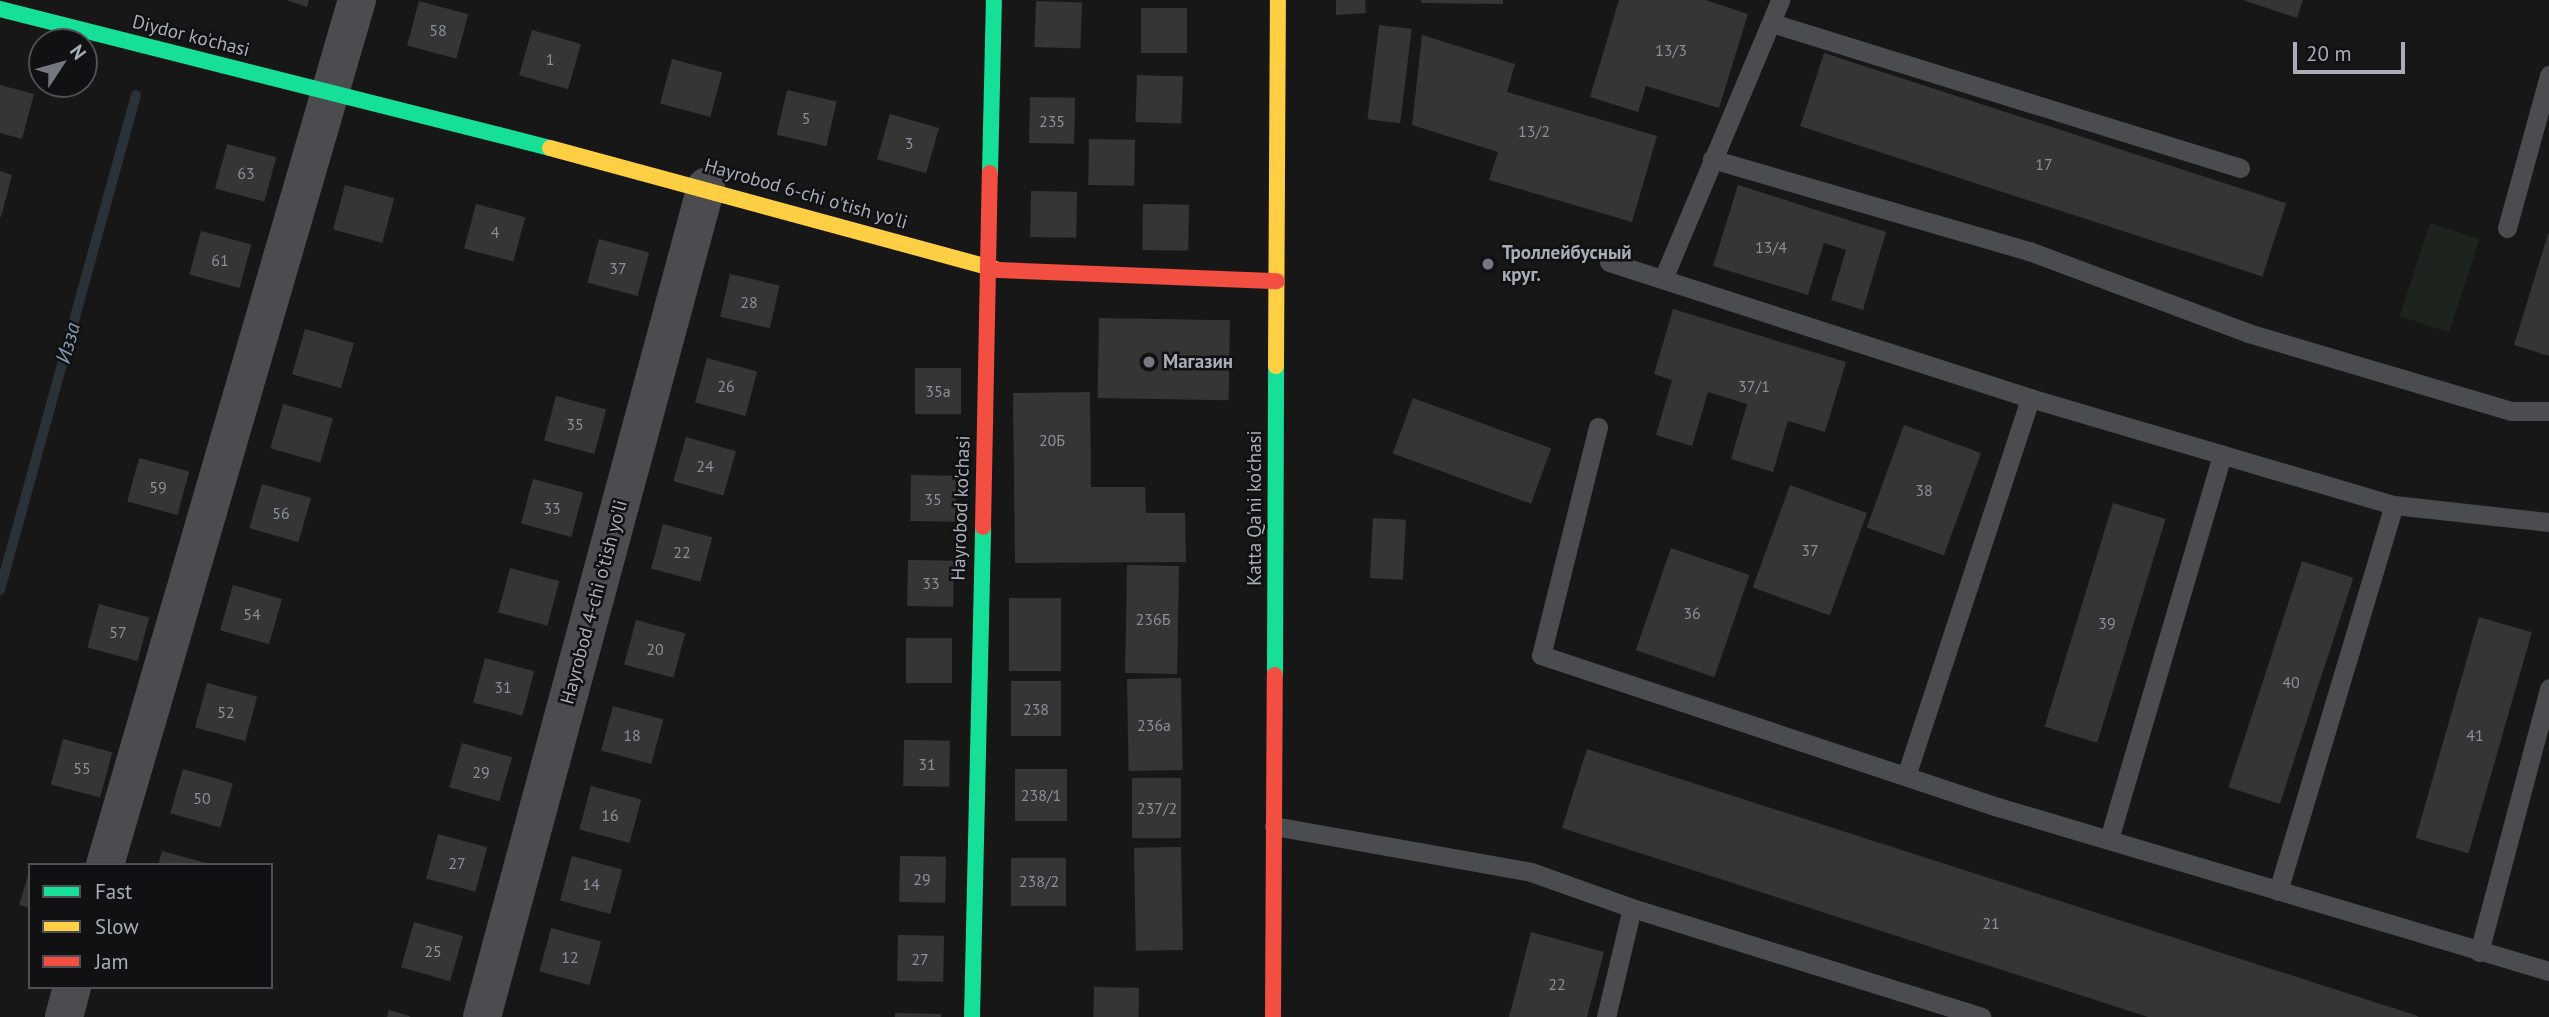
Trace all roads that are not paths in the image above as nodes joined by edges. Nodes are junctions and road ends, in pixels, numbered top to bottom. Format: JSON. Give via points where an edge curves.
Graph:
{"nodes":[{"id":1,"x":357,"y":0,"type":"edge"},
{"id":2,"x":994,"y":0,"type":"edge"},
{"id":3,"x":1278,"y":0,"type":"edge"},
{"id":4,"x":1780,"y":0,"type":"edge"},
{"id":5,"x":0,"y":9,"type":"edge"},
{"id":6,"x":1772,"y":23,"type":"junction"},
{"id":7,"x":2549,"y":75,"type":"edge"},
{"id":8,"x":331,"y":94,"type":"junction"},
{"id":9,"x":1712,"y":159,"type":"junction"},
{"id":10,"x":2240,"y":168,"type":"dead end"},
{"id":11,"x":706,"y":187,"type":"junction"},
{"id":12,"x":2507,"y":228,"type":"dead end"},
{"id":13,"x":1609,"y":262,"type":"dead end"},
{"id":14,"x":990,"y":270,"type":"junction"},
{"id":15,"x":1663,"y":279,"type":"junction"},
{"id":16,"x":1277,"y":281,"type":"junction"},
{"id":17,"x":2030,"y":398,"type":"junction"},
{"id":18,"x":2549,"y":411,"type":"edge"},
{"id":19,"x":1598,"y":427,"type":"dead end"},
{"id":20,"x":2221,"y":454,"type":"junction"},
{"id":21,"x":2394,"y":505,"type":"junction"},
{"id":22,"x":2549,"y":522,"type":"edge"},
{"id":23,"x":2549,"y":688,"type":"edge"},
{"id":24,"x":1906,"y":776,"type":"junction"},
{"id":25,"x":1274,"y":826,"type":"junction"},
{"id":26,"x":2109,"y":839,"type":"junction"},
{"id":27,"x":106,"y":863,"type":"edge"},
{"id":28,"x":2278,"y":891,"type":"junction"},
{"id":29,"x":1632,"y":908,"type":"junction"},
{"id":30,"x":2479,"y":952,"type":"junction"},
{"id":31,"x":2549,"y":971,"type":"edge"},
{"id":32,"x":71,"y":989,"type":"edge"},
{"id":33,"x":64,"y":1017,"type":"edge"},
{"id":34,"x":482,"y":1017,"type":"edge"},
{"id":35,"x":972,"y":1017,"type":"edge"},
{"id":36,"x":1273,"y":1017,"type":"edge"},
{"id":37,"x":1606,"y":1017,"type":"edge"},
{"id":38,"x":1981,"y":1017,"type":"edge"}],
"edges":[{"from":1,"to":8,"type":"street"},
{"from":2,"to":14,"type":"street","name":"Hayrobod ko'chasi"},
{"from":3,"to":16,"type":"street","name":"Katta Qa'ni ko'chasi"},
{"from":4,"to":6,"type":"lane"},
{"from":5,"to":8,"type":"street","name":"Diydor ko'chasi"},
{"from":6,"to":9,"type":"lane"},
{"from":6,"to":10,"type":"lane"},
{"from":7,"to":12,"type":"lane"},
{"from":8,"to":11,"type":"street","name":"Hayrobod 6-chi o'tish yo'li"},
{"from":8,"to":27,"type":"street"},
{"from":9,"to":15,"type":"lane"},
{"from":9,"to":18,"type":"lane","via":[[2029,251],[2248,334],[2511,411]]},
{"from":11,"to":14,"type":"street","name":"Hayrobod 6-chi o'tish yo'li"},
{"from":11,"to":34,"type":"street","name":"Hayrobod 4-chi o'tish yo'li"},
{"from":13,"to":15,"type":"lane"},
{"from":14,"to":16,"type":"street","name":"Hayrobod 6-chi o'tish yo'li"},
{"from":14,"to":35,"type":"street","name":"Hayrobod ko'chasi","via":[[977,640]]},
{"from":15,"to":17,"type":"lane"},
{"from":16,"to":25,"type":"street","name":"Katta Qa'ni ko'chasi"},
{"from":17,"to":20,"type":"lane"},
{"from":17,"to":24,"type":"lane"},
{"from":19,"to":24,"type":"lane","via":[[1541,655]]},
{"from":20,"to":21,"type":"lane"},
{"from":20,"to":26,"type":"lane"},
{"from":21,"to":22,"type":"lane"},
{"from":21,"to":28,"type":"lane"},
{"from":23,"to":30,"type":"lane"},
{"from":24,"to":26,"type":"lane"},
{"from":25,"to":29,"type":"lane","via":[[1531,872]]},
{"from":25,"to":36,"type":"street","name":"Katta Qa'ni ko'chasi"},
{"from":26,"to":28,"type":"lane"},
{"from":28,"to":30,"type":"lane"},
{"from":29,"to":37,"type":"lane"},
{"from":29,"to":38,"type":"lane"},
{"from":30,"to":31,"type":"lane"},
{"from":32,"to":33,"type":"street"}]}
